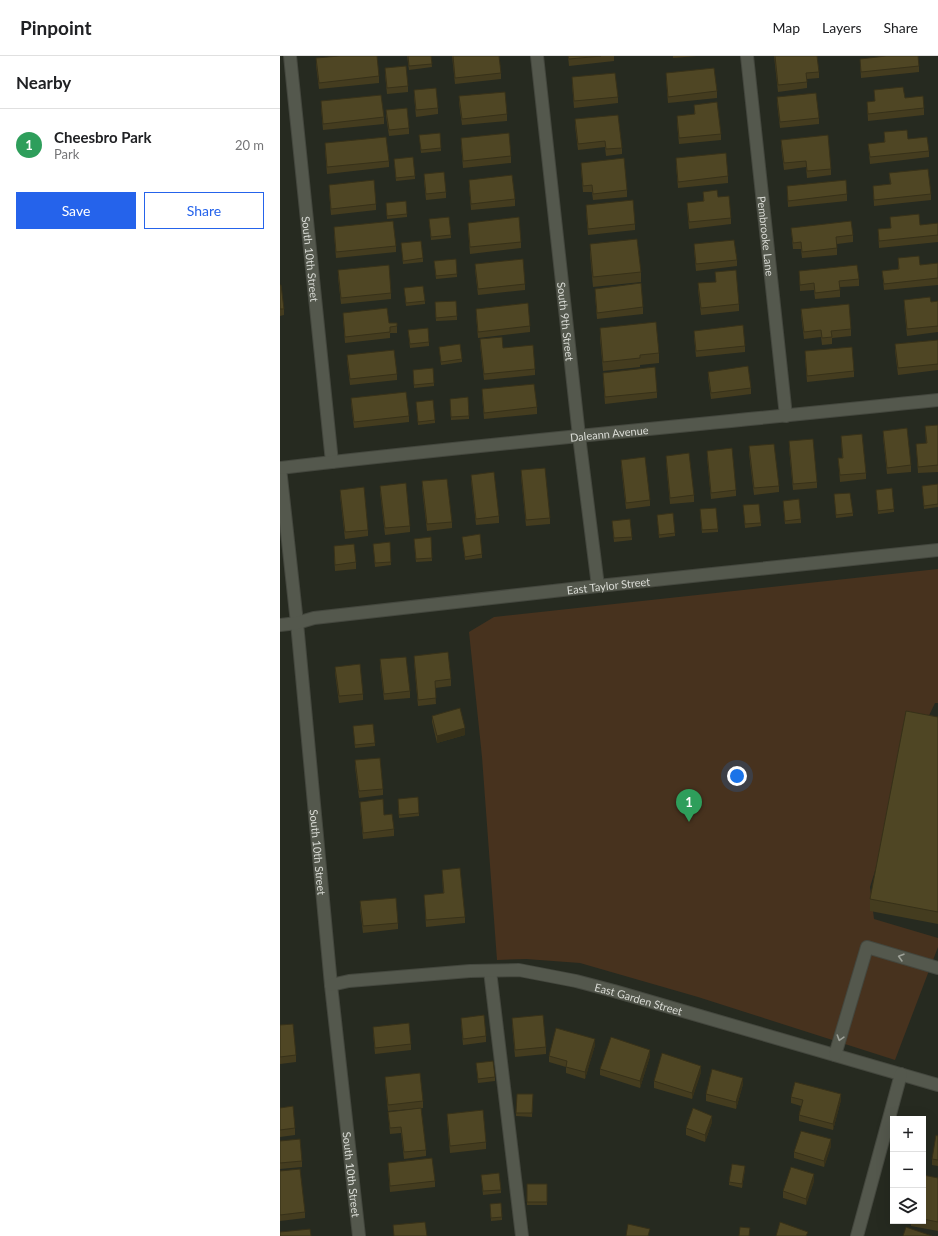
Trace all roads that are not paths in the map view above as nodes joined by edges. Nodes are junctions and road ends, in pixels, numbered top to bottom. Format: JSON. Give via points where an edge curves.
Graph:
{"nodes":[{"id":1,"x":290,"y":56,"type":"edge"},
{"id":2,"x":538,"y":56,"type":"edge"},
{"id":3,"x":747,"y":56,"type":"edge"},
{"id":4,"x":938,"y":400,"type":"edge"},
{"id":5,"x":786,"y":416,"type":"junction"},
{"id":6,"x":579,"y":436,"type":"junction"},
{"id":7,"x":332,"y":462,"type":"junction"},
{"id":8,"x":280,"y":468,"type":"edge"},
{"id":9,"x":938,"y":550,"type":"edge"},
{"id":10,"x":598,"y":586,"type":"junction"},
{"id":11,"x":297,"y":623,"type":"junction"},
{"id":12,"x":280,"y":625,"type":"edge"},
{"id":13,"x":938,"y":968,"type":"edge"},
{"id":14,"x":490,"y":971,"type":"junction"},
{"id":15,"x":331,"y":985,"type":"junction"},
{"id":16,"x":835,"y":1055,"type":"junction"},
{"id":17,"x":901,"y":1074,"type":"junction"},
{"id":18,"x":938,"y":1085,"type":"edge"},
{"id":19,"x":359,"y":1236,"type":"edge"},
{"id":20,"x":522,"y":1236,"type":"edge"},
{"id":21,"x":857,"y":1236,"type":"edge"}],
"edges":[{"from":1,"to":7,"type":"street","name":"South 10th Street"},
{"from":2,"to":6,"type":"street","name":"South 9th Street"},
{"from":3,"to":5,"type":"street","name":"Pembrooke Lane"},
{"from":4,"to":5,"type":"street","name":"Daleann Avenue"},
{"from":5,"to":6,"type":"street","name":"Daleann Avenue"},
{"from":6,"to":7,"type":"street","name":"Daleann Avenue"},
{"from":6,"to":10,"type":"street","name":"South 9th Street"},
{"from":7,"to":8,"type":"street","name":"Daleann Avenue"},
{"from":8,"to":11,"type":"street","name":"South 10th Street"},
{"from":9,"to":10,"type":"street","name":"East Taylor Street"},
{"from":10,"to":11,"type":"street","name":"East Taylor Street","via":[[314,618]]},
{"from":11,"to":12,"type":"street","name":"East Taylor Street"},
{"from":11,"to":15,"type":"street","name":"South 10th Street"},
{"from":13,"to":16,"type":"street","one_way":true,"via":[[867,947]]},
{"from":14,"to":15,"type":"street","name":"East Garden Street","via":[[357,980]]},
{"from":14,"to":16,"type":"street","name":"East Garden Street","via":[[519,970],[576,981]]},
{"from":14,"to":20,"type":"street"},
{"from":15,"to":19,"type":"street","name":"South 10th Street"},
{"from":16,"to":17,"type":"street","name":"East Garden Street"},
{"from":17,"to":18,"type":"street","name":"East Garden Street"},
{"from":17,"to":21,"type":"street"}]}
